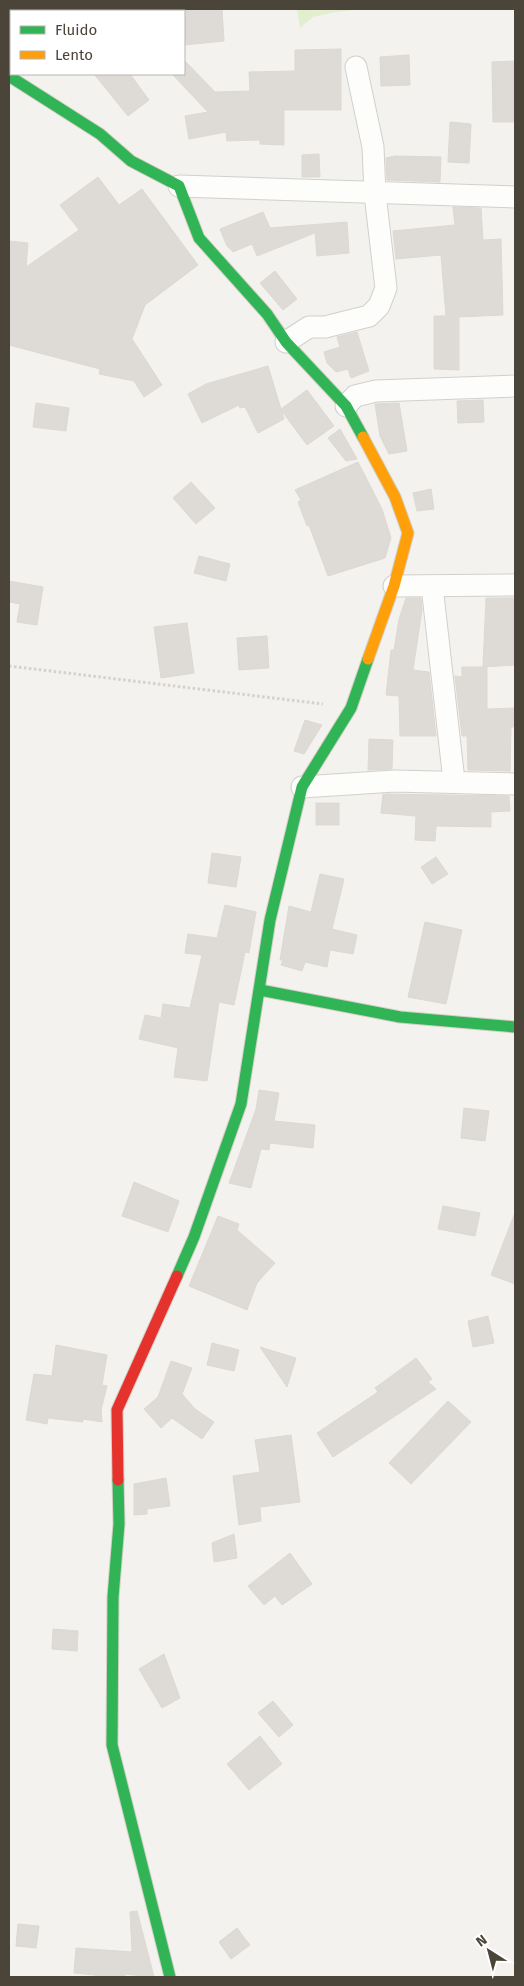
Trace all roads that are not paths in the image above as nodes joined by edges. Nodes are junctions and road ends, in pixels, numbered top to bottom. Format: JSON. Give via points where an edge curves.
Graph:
{"nodes":[{"id":1,"x":356,"y":67,"type":"dead end"},
{"id":2,"x":9,"y":81,"type":"edge"},
{"id":3,"x":179,"y":186,"type":"junction"},
{"id":4,"x":375,"y":194,"type":"junction"},
{"id":5,"x":515,"y":197,"type":"edge"},
{"id":6,"x":286,"y":342,"type":"junction"},
{"id":7,"x":515,"y":386,"type":"edge"},
{"id":8,"x":346,"y":406,"type":"junction"},
{"id":9,"x":394,"y":586,"type":"junction"},
{"id":10,"x":432,"y":586,"type":"junction"},
{"id":11,"x":515,"y":586,"type":"edge"},
{"id":12,"x":454,"y":781,"type":"junction"},
{"id":13,"x":515,"y":784,"type":"edge"},
{"id":14,"x":302,"y":787,"type":"junction"},
{"id":15,"x":260,"y":990,"type":"junction"},
{"id":16,"x":515,"y":1027,"type":"edge"},
{"id":17,"x":170,"y":1977,"type":"edge"}],
"edges":[{"from":1,"to":4,"type":"street","via":[[373,147]]},
{"from":2,"to":3,"type":"street","via":[[100,134],[131,161]]},
{"from":3,"to":4,"type":"street"},
{"from":3,"to":6,"type":"street","via":[[200,238],[267,314]]},
{"from":4,"to":5,"type":"street"},
{"from":4,"to":6,"type":"street","via":[[386,288],[379,306],[369,316],[325,327],[309,327]]},
{"from":6,"to":8,"type":"street"},
{"from":7,"to":8,"type":"street","via":[[376,391],[355,396]]},
{"from":8,"to":9,"type":"street","via":[[395,496],[408,533]]},
{"from":9,"to":10,"type":"street"},
{"from":9,"to":14,"type":"street","via":[[351,708]]},
{"from":10,"to":11,"type":"street"},
{"from":10,"to":12,"type":"street"},
{"from":12,"to":13,"type":"street"},
{"from":12,"to":14,"type":"street"},
{"from":14,"to":15,"type":"street","via":[[270,920]]},
{"from":15,"to":16,"type":"street","via":[[400,1017]]},
{"from":15,"to":17,"type":"street","via":[[242,1104],[194,1237],[117,1410],[119,1524],[113,1597],[112,1745]]}]}
